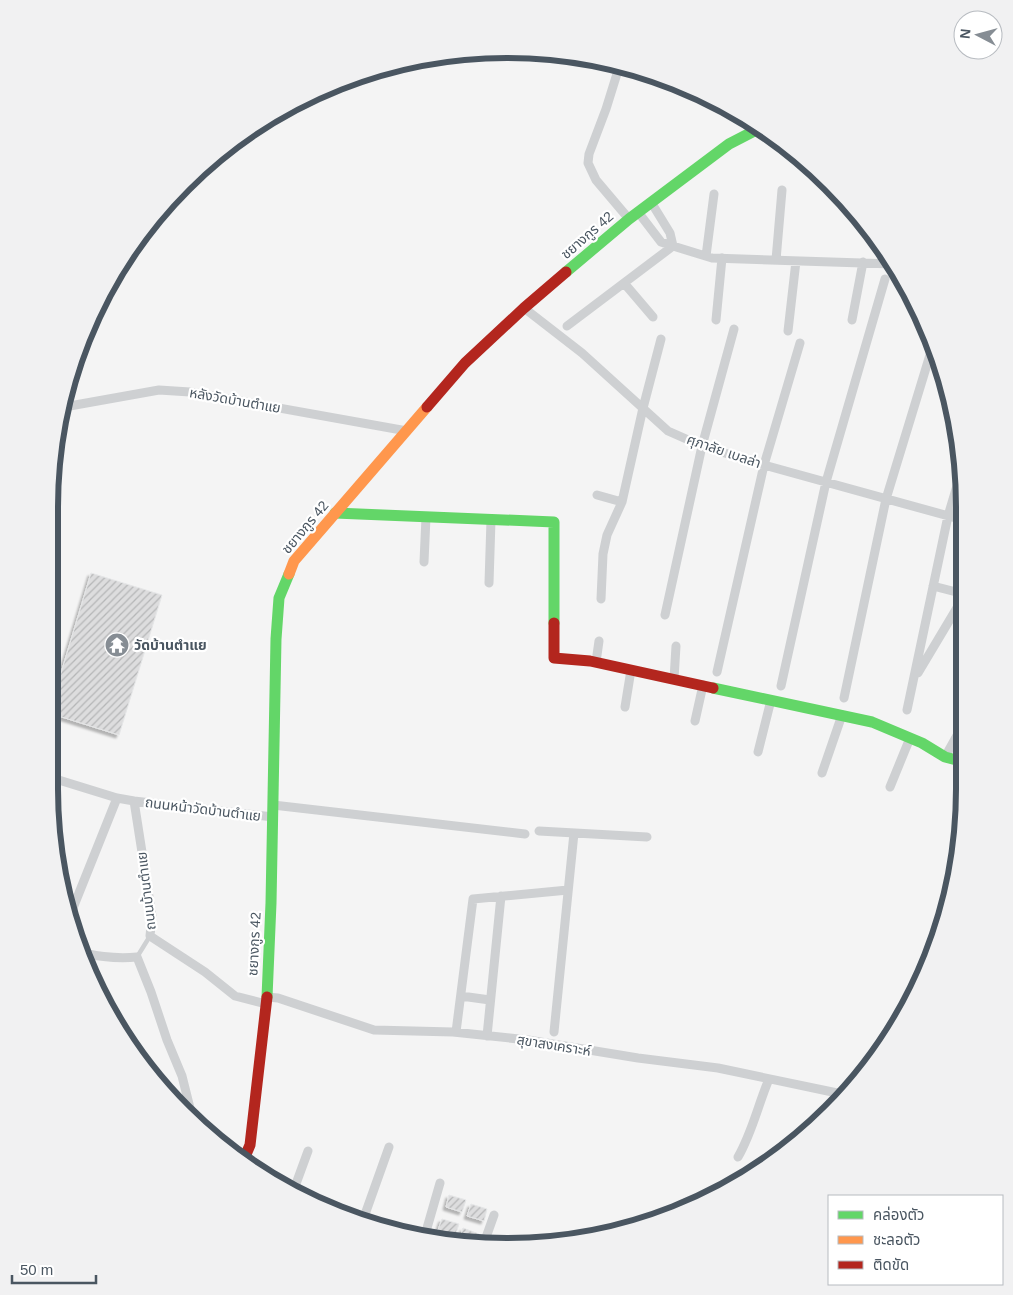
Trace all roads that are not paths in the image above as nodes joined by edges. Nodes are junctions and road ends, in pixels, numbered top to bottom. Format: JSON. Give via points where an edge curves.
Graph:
{"nodes":[{"id":1,"x":618,"y":72,"type":"edge"},
{"id":2,"x":753,"y":131,"type":"edge"},
{"id":3,"x":782,"y":190,"type":"dead end"},
{"id":4,"x":714,"y":194,"type":"dead end"},
{"id":5,"x":651,"y":202,"type":"junction"},
{"id":6,"x":633,"y":215,"type":"junction"},
{"id":7,"x":673,"y":246,"type":"junction"},
{"id":8,"x":706,"y":256,"type":"junction"},
{"id":9,"x":722,"y":258,"type":"junction"},
{"id":10,"x":776,"y":260,"type":"junction"},
{"id":11,"x":796,"y":261,"type":"junction"},
{"id":12,"x":863,"y":262,"type":"junction"},
{"id":13,"x":884,"y":263,"type":"edge"},
{"id":14,"x":885,"y":279,"type":"dead end"},
{"id":15,"x":624,"y":283,"type":"junction"},
{"id":16,"x":524,"y":308,"type":"junction"},
{"id":17,"x":653,"y":317,"type":"dead end"},
{"id":18,"x":716,"y":320,"type":"dead end"},
{"id":19,"x":852,"y":320,"type":"dead end"},
{"id":20,"x":567,"y":326,"type":"dead end"},
{"id":21,"x":734,"y":329,"type":"dead end"},
{"id":22,"x":788,"y":331,"type":"dead end"},
{"id":23,"x":661,"y":339,"type":"dead end"},
{"id":24,"x":800,"y":343,"type":"dead end"},
{"id":25,"x":930,"y":357,"type":"edge"},
{"id":26,"x":69,"y":406,"type":"edge"},
{"id":27,"x":643,"y":408,"type":"junction"},
{"id":28,"x":407,"y":431,"type":"junction"},
{"id":29,"x":702,"y":446,"type":"junction"},
{"id":30,"x":764,"y":465,"type":"junction"},
{"id":31,"x":826,"y":482,"type":"junction"},
{"id":32,"x":955,"y":491,"type":"edge"},
{"id":33,"x":597,"y":495,"type":"dead end"},
{"id":34,"x":886,"y":499,"type":"junction"},
{"id":35,"x":622,"y":502,"type":"junction"},
{"id":36,"x":335,"y":513,"type":"junction"},
{"id":37,"x":948,"y":516,"type":"junction"},
{"id":38,"x":426,"y":517,"type":"junction"},
{"id":39,"x":956,"y":518,"type":"edge"},
{"id":40,"x":491,"y":520,"type":"junction"},
{"id":41,"x":424,"y":562,"type":"dead end"},
{"id":42,"x":489,"y":583,"type":"dead end"},
{"id":43,"x":933,"y":586,"type":"junction"},
{"id":44,"x":956,"y":593,"type":"edge"},
{"id":45,"x":600,"y":599,"type":"dead end"},
{"id":46,"x":956,"y":608,"type":"edge"},
{"id":47,"x":664,"y":616,"type":"dead end"},
{"id":48,"x":599,"y":641,"type":"dead end"},
{"id":49,"x":676,"y":646,"type":"dead end"},
{"id":50,"x":596,"y":662,"type":"junction"},
{"id":51,"x":631,"y":670,"type":"junction"},
{"id":52,"x":717,"y":672,"type":"dead end"},
{"id":53,"x":674,"y":679,"type":"junction"},
{"id":54,"x":913,"y":681,"type":"junction"},
{"id":55,"x":702,"y":685,"type":"junction"},
{"id":56,"x":781,"y":686,"type":"dead end"},
{"id":57,"x":844,"y":698,"type":"dead end"},
{"id":58,"x":771,"y":700,"type":"junction"},
{"id":59,"x":625,"y":707,"type":"dead end"},
{"id":60,"x":907,"y":710,"type":"dead end"},
{"id":61,"x":842,"y":715,"type":"junction"},
{"id":62,"x":695,"y":721,"type":"dead end"},
{"id":63,"x":956,"y":737,"type":"edge"},
{"id":64,"x":910,"y":738,"type":"junction"},
{"id":65,"x":758,"y":752,"type":"dead end"},
{"id":66,"x":945,"y":757,"type":"junction"},
{"id":67,"x":956,"y":760,"type":"edge"},
{"id":68,"x":822,"y":773,"type":"dead end"},
{"id":69,"x":58,"y":780,"type":"edge"},
{"id":70,"x":890,"y":787,"type":"dead end"},
{"id":71,"x":116,"y":798,"type":"junction"},
{"id":72,"x":134,"y":801,"type":"junction"},
{"id":73,"x":273,"y":811,"type":"junction"},
{"id":74,"x":539,"y":831,"type":"dead end"},
{"id":75,"x":574,"y":833,"type":"junction"},
{"id":76,"x":525,"y":834,"type":"dead end"},
{"id":77,"x":647,"y":837,"type":"dead end"},
{"id":78,"x":568,"y":890,"type":"junction"},
{"id":79,"x":501,"y":896,"type":"junction"},
{"id":80,"x":73,"y":907,"type":"edge"},
{"id":81,"x":150,"y":936,"type":"junction"},
{"id":82,"x":90,"y":955,"type":"edge"},
{"id":83,"x":136,"y":957,"type":"junction"},
{"id":84,"x":461,"y":996,"type":"junction"},
{"id":85,"x":490,"y":1000,"type":"junction"},
{"id":86,"x":266,"y":1001,"type":"junction"},
{"id":87,"x":456,"y":1032,"type":"junction"},
{"id":88,"x":554,"y":1032,"type":"dead end"},
{"id":89,"x":486,"y":1036,"type":"junction"},
{"id":90,"x":769,"y":1079,"type":"junction"},
{"id":91,"x":837,"y":1093,"type":"edge"},
{"id":92,"x":190,"y":1107,"type":"edge"},
{"id":93,"x":389,"y":1147,"type":"dead end"},
{"id":94,"x":308,"y":1151,"type":"dead end"},
{"id":95,"x":246,"y":1154,"type":"edge"},
{"id":96,"x":738,"y":1157,"type":"dead end"},
{"id":97,"x":440,"y":1183,"type":"dead end"},
{"id":98,"x":296,"y":1185,"type":"edge"},
{"id":99,"x":364,"y":1215,"type":"edge"},
{"id":100,"x":494,"y":1215,"type":"dead end"},
{"id":101,"x":427,"y":1230,"type":"edge"},
{"id":102,"x":486,"y":1237,"type":"edge"}],
"edges":[{"from":1,"to":6,"type":"street","via":[[588,163],[596,180]]},
{"from":2,"to":5,"type":"street","name":"ชยางกูร 42","via":[[729,144]]},
{"from":3,"to":10,"type":"street"},
{"from":4,"to":8,"type":"street"},
{"from":5,"to":6,"type":"street","name":"ชยางกูร 42"},
{"from":5,"to":7,"type":"street","via":[[670,233]]},
{"from":6,"to":7,"type":"street","via":[[661,242]]},
{"from":6,"to":16,"type":"street","name":"ชยางกูร 42"},
{"from":7,"to":8,"type":"street"},
{"from":7,"to":15,"type":"street"},
{"from":8,"to":9,"type":"street"},
{"from":9,"to":10,"type":"street"},
{"from":9,"to":18,"type":"street"},
{"from":10,"to":11,"type":"street"},
{"from":11,"to":12,"type":"street"},
{"from":11,"to":22,"type":"street"},
{"from":12,"to":13,"type":"street"},
{"from":12,"to":19,"type":"street"},
{"from":14,"to":31,"type":"street"},
{"from":15,"to":17,"type":"street"},
{"from":15,"to":20,"type":"street"},
{"from":16,"to":27,"type":"street","name":"ศุภาลัย เบลล่า","via":[[582,353]]},
{"from":16,"to":28,"type":"street","name":"ชยางกูร 42","via":[[465,363]]},
{"from":21,"to":29,"type":"street"},
{"from":23,"to":27,"type":"street"},
{"from":24,"to":30,"type":"street"},
{"from":25,"to":34,"type":"street"},
{"from":26,"to":28,"type":"street","name":"หลังวัดบ้านตำแย","via":[[159,390],[190,392]]},
{"from":27,"to":29,"type":"street","name":"ศุภาลัย เบลล่า","via":[[668,431]]},
{"from":27,"to":35,"type":"street"},
{"from":28,"to":36,"type":"street","name":"ชยางกูร 42"},
{"from":29,"to":30,"type":"street","name":"ศุภาลัย เบลล่า"},
{"from":29,"to":47,"type":"street"},
{"from":30,"to":31,"type":"street","name":"ศุภาลัย เบลล่า"},
{"from":30,"to":52,"type":"street"},
{"from":31,"to":34,"type":"street","name":"ศุภาลัย เบลล่า"},
{"from":31,"to":56,"type":"street"},
{"from":32,"to":37,"type":"street"},
{"from":33,"to":35,"type":"street"},
{"from":34,"to":37,"type":"street","name":"ศุภาลัย เบลล่า"},
{"from":34,"to":57,"type":"street"},
{"from":35,"to":45,"type":"street","via":[[607,536]]},
{"from":36,"to":38,"type":"street"},
{"from":36,"to":73,"type":"street","name":"ชยางกูร 42","via":[[294,561],[279,598]]},
{"from":37,"to":39,"type":"street","name":"ศุภาลัย เบลล่า"},
{"from":37,"to":43,"type":"street"},
{"from":38,"to":40,"type":"street"},
{"from":38,"to":41,"type":"street"},
{"from":40,"to":42,"type":"street"},
{"from":40,"to":50,"type":"street","via":[[554,522],[554,658]]},
{"from":43,"to":44,"type":"street"},
{"from":43,"to":54,"type":"street"},
{"from":46,"to":54,"type":"street"},
{"from":48,"to":50,"type":"street"},
{"from":49,"to":53,"type":"street"},
{"from":50,"to":51,"type":"street"},
{"from":51,"to":53,"type":"street"},
{"from":51,"to":59,"type":"street"},
{"from":53,"to":55,"type":"street"},
{"from":54,"to":60,"type":"street"},
{"from":55,"to":58,"type":"street"},
{"from":55,"to":62,"type":"street"},
{"from":58,"to":61,"type":"street"},
{"from":58,"to":65,"type":"street"},
{"from":61,"to":64,"type":"street","via":[[872,722]]},
{"from":61,"to":68,"type":"street"},
{"from":63,"to":66,"type":"street"},
{"from":64,"to":66,"type":"street"},
{"from":64,"to":70,"type":"street"},
{"from":66,"to":67,"type":"street"},
{"from":69,"to":71,"type":"street"},
{"from":71,"to":72,"type":"street"},
{"from":71,"to":80,"type":"street"},
{"from":72,"to":73,"type":"street","name":"ถนนหน้าวัดบ้านตำแย"},
{"from":72,"to":81,"type":"street","name":"ถนนบ้านตำแย","via":[[152,916]]},
{"from":73,"to":76,"type":"street","name":"ถนนหน้าวัดบ้านตำแย"},
{"from":73,"to":86,"type":"street","name":"ชยางกูร 42"},
{"from":74,"to":75,"type":"street"},
{"from":75,"to":77,"type":"street"},
{"from":75,"to":78,"type":"street"},
{"from":78,"to":79,"type":"street"},
{"from":78,"to":88,"type":"street"},
{"from":79,"to":84,"type":"street","via":[[473,899]]},
{"from":79,"to":85,"type":"street"},
{"from":81,"to":83,"type":"lane"},
{"from":81,"to":86,"type":"street","name":"ถนนบ้านตำแย","via":[[235,996]]},
{"from":82,"to":83,"type":"street"},
{"from":83,"to":92,"type":"street","via":[[182,1076]]},
{"from":84,"to":85,"type":"street"},
{"from":84,"to":87,"type":"street"},
{"from":85,"to":89,"type":"street"},
{"from":86,"to":87,"type":"street","name":"สุขาสงเคราะห์","via":[[278,998],[367,1029]]},
{"from":86,"to":95,"type":"street","name":"ชยางกูร 42","via":[[250,1145]]},
{"from":87,"to":89,"type":"street","name":"สุขาสงเคราะห์"},
{"from":89,"to":90,"type":"street","name":"สุขาสงเคราะห์","via":[[718,1068]]},
{"from":90,"to":91,"type":"street","name":"สุขาสงเคราะห์"},
{"from":90,"to":96,"type":"street","via":[[747,1142]]},
{"from":93,"to":99,"type":"street"},
{"from":94,"to":98,"type":"street"},
{"from":97,"to":101,"type":"street"},
{"from":100,"to":102,"type":"street"}]}
